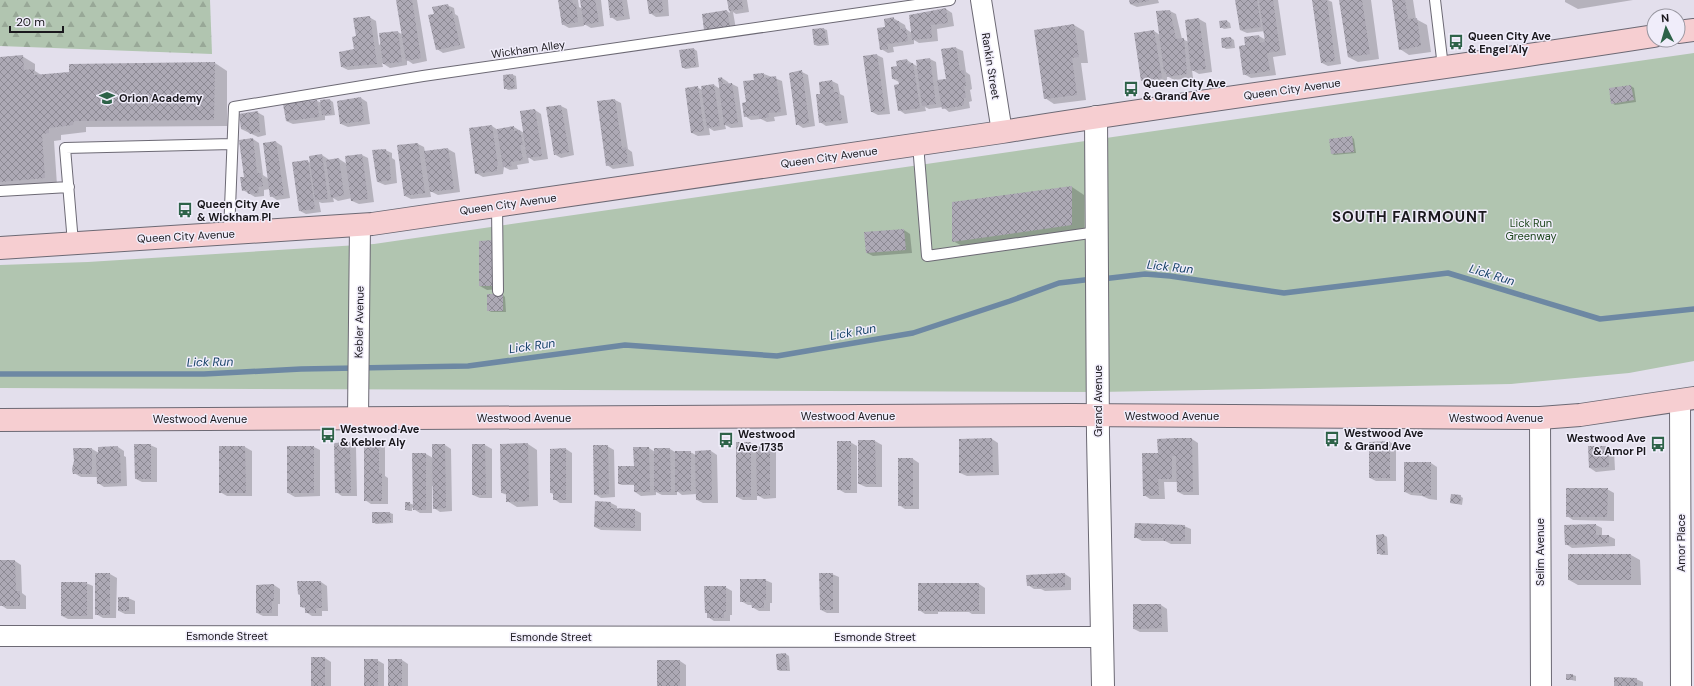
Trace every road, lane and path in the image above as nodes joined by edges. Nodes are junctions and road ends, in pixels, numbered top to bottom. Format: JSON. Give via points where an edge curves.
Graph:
{"nodes":[{"id":1,"x":950,"y":0,"type":"edge"},
{"id":2,"x":981,"y":0,"type":"edge"},
{"id":3,"x":1435,"y":0,"type":"edge"},
{"id":4,"x":1646,"y":37,"type":"edge"},
{"id":5,"x":1443,"y":67,"type":"junction"},
{"id":6,"x":1096,"y":117,"type":"junction"},
{"id":7,"x":1002,"y":132,"type":"junction"},
{"id":8,"x":232,"y":144,"type":"junction"},
{"id":9,"x":918,"y":144,"type":"junction"},
{"id":10,"x":69,"y":187,"type":"junction"},
{"id":11,"x":0,"y":191,"type":"edge"},
{"id":12,"x":497,"y":206,"type":"junction"},
{"id":13,"x":360,"y":225,"type":"junction"},
{"id":14,"x":1097,"y":232,"type":"junction"},
{"id":15,"x":229,"y":233,"type":"junction"},
{"id":16,"x":74,"y":243,"type":"junction"},
{"id":17,"x":0,"y":248,"type":"edge"},
{"id":18,"x":498,"y":291,"type":"dead end"},
{"id":19,"x":1687,"y":399,"type":"edge"},
{"id":20,"x":1098,"y":415,"type":"junction"},
{"id":21,"x":358,"y":418,"type":"junction"},
{"id":22,"x":1540,"y":418,"type":"junction"},
{"id":23,"x":0,"y":420,"type":"edge"},
{"id":24,"x":0,"y":636,"type":"edge"},
{"id":25,"x":1102,"y":637,"type":"junction"},
{"id":26,"x":1103,"y":686,"type":"edge"},
{"id":27,"x":1541,"y":686,"type":"edge"},
{"id":28,"x":1681,"y":686,"type":"edge"}],
"edges":[{"from":1,"to":8,"type":"lane","name":"Wickham Alley","via":[[423,76],[234,107]]},
{"from":2,"to":7,"type":"street","name":"Rankin Street"},
{"from":3,"to":5,"type":"lane"},
{"from":4,"to":5,"type":"main road","name":"Queen City Avenue"},
{"from":5,"to":6,"type":"main road","name":"Queen City Avenue"},
{"from":6,"to":7,"type":"main road","name":"Queen City Avenue"},
{"from":6,"to":14,"type":"street","name":"Grand Avenue"},
{"from":7,"to":9,"type":"main road","name":"Queen City Avenue"},
{"from":8,"to":10,"type":"lane","via":[[65,148]]},
{"from":8,"to":15,"type":"lane","name":"Wickham Alley"},
{"from":9,"to":12,"type":"main road","name":"Queen City Avenue"},
{"from":9,"to":14,"type":"lane","via":[[927,256]]},
{"from":10,"to":11,"type":"lane"},
{"from":10,"to":16,"type":"lane"},
{"from":12,"to":13,"type":"main road","name":"Queen City Avenue"},
{"from":12,"to":18,"type":"lane"},
{"from":13,"to":15,"type":"main road","name":"Queen City Avenue"},
{"from":13,"to":21,"type":"street","name":"Kebler Avenue"},
{"from":14,"to":20,"type":"street","name":"Grand Avenue"},
{"from":15,"to":16,"type":"main road","name":"Queen City Avenue"},
{"from":16,"to":17,"type":"main road","name":"Queen City Avenue"},
{"from":19,"to":22,"type":"main road","name":"Westwood Avenue","via":[[1580,415]]},
{"from":19,"to":28,"type":"street","name":"Amor Place"},
{"from":20,"to":21,"type":"main road","name":"Westwood Avenue"},
{"from":20,"to":22,"type":"main road","name":"Westwood Avenue"},
{"from":20,"to":25,"type":"street","name":"Grand Avenue"},
{"from":21,"to":23,"type":"main road","name":"Westwood Avenue"},
{"from":22,"to":27,"type":"street","name":"Selim Avenue"},
{"from":24,"to":25,"type":"street","name":"Esmonde Street"},
{"from":25,"to":26,"type":"street","name":"Grand Avenue"}]}
